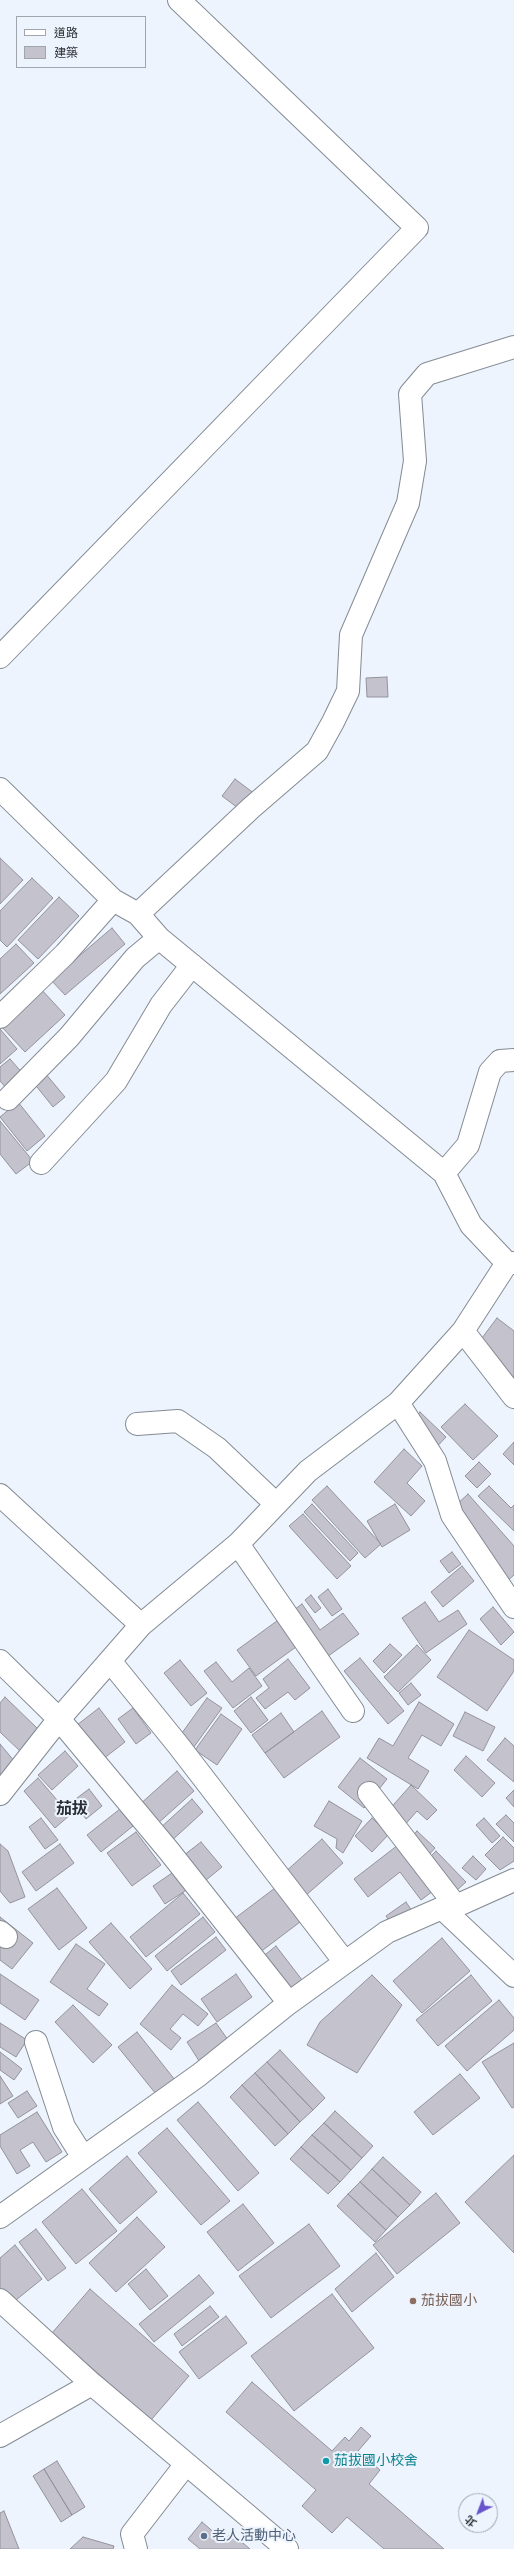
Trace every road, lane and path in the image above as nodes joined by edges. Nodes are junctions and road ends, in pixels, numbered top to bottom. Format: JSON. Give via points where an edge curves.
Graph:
{"nodes":[{"id":1,"x":179,"y":0,"type":"edge"},
{"id":2,"x":514,"y":347,"type":"edge"},
{"id":3,"x":0,"y":657,"type":"edge"},
{"id":4,"x":0,"y":789,"type":"edge"},
{"id":5,"x":114,"y":900,"type":"junction"},
{"id":6,"x":138,"y":914,"type":"junction"},
{"id":7,"x":159,"y":938,"type":"junction"},
{"id":8,"x":192,"y":965,"type":"junction"},
{"id":9,"x":0,"y":1018,"type":"edge"},
{"id":10,"x":514,"y":1060,"type":"edge"},
{"id":11,"x":8,"y":1098,"type":"dead end"},
{"id":12,"x":41,"y":1163,"type":"dead end"},
{"id":13,"x":444,"y":1173,"type":"junction"},
{"id":14,"x":511,"y":1263,"type":"edge"},
{"id":15,"x":463,"y":1331,"type":"junction"},
{"id":16,"x":514,"y":1397,"type":"edge"},
{"id":17,"x":398,"y":1403,"type":"junction"},
{"id":18,"x":137,"y":1424,"type":"dead end"},
{"id":19,"x":0,"y":1495,"type":"edge"},
{"id":20,"x":276,"y":1504,"type":"junction"},
{"id":21,"x":238,"y":1544,"type":"junction"},
{"id":22,"x":514,"y":1606,"type":"edge"},
{"id":23,"x":141,"y":1626,"type":"junction"},
{"id":24,"x":0,"y":1661,"type":"edge"},
{"id":25,"x":110,"y":1661,"type":"junction"},
{"id":26,"x":353,"y":1711,"type":"dead end"},
{"id":27,"x":59,"y":1719,"type":"junction"},
{"id":28,"x":369,"y":1793,"type":"dead end"},
{"id":29,"x":0,"y":1794,"type":"edge"},
{"id":30,"x":514,"y":1880,"type":"edge"},
{"id":31,"x":449,"y":1907,"type":"junction"},
{"id":32,"x":344,"y":1961,"type":"junction"},
{"id":33,"x":514,"y":1976,"type":"edge"},
{"id":34,"x":289,"y":2003,"type":"junction"},
{"id":35,"x":36,"y":2042,"type":"dead end"},
{"id":36,"x":83,"y":2157,"type":"junction"},
{"id":37,"x":0,"y":2217,"type":"edge"},
{"id":38,"x":0,"y":2300,"type":"edge"},
{"id":39,"x":92,"y":2384,"type":"junction"},
{"id":40,"x":0,"y":2436,"type":"edge"},
{"id":41,"x":186,"y":2464,"type":"junction"},
{"id":42,"x":136,"y":2549,"type":"edge"},
{"id":43,"x":287,"y":2549,"type":"edge"}],
"edges":[{"from":1,"to":3,"type":"street","via":[[417,228]]},
{"from":2,"to":6,"type":"street","via":[[427,374],[410,394],[416,461],[408,503],[351,635],[348,691],[333,722],[317,751],[251,808]]},
{"from":4,"to":5,"type":"street"},
{"from":5,"to":6,"type":"street"},
{"from":5,"to":9,"type":"street","via":[[65,954]]},
{"from":6,"to":7,"type":"street"},
{"from":7,"to":8,"type":"street"},
{"from":7,"to":11,"type":"street","via":[[135,958],[69,1037]]},
{"from":8,"to":12,"type":"street","via":[[161,1005],[116,1081]]},
{"from":8,"to":13,"type":"street"},
{"from":10,"to":13,"type":"street","via":[[500,1061],[490,1072],[468,1145]]},
{"from":13,"to":14,"type":"street","via":[[471,1226]]},
{"from":14,"to":15,"type":"street"},
{"from":15,"to":16,"type":"street"},
{"from":15,"to":17,"type":"street"},
{"from":17,"to":20,"type":"street","via":[[308,1471]]},
{"from":17,"to":22,"type":"street","via":[[435,1461],[452,1515]]},
{"from":18,"to":20,"type":"street","via":[[178,1421],[217,1448]]},
{"from":19,"to":23,"type":"street"},
{"from":20,"to":21,"type":"street"},
{"from":21,"to":23,"type":"street"},
{"from":21,"to":26,"type":"street"},
{"from":23,"to":25,"type":"street"},
{"from":24,"to":27,"type":"street"},
{"from":25,"to":27,"type":"street"},
{"from":25,"to":32,"type":"street"},
{"from":27,"to":29,"type":"street"},
{"from":27,"to":34,"type":"street","via":[[169,1851]]},
{"from":28,"to":31,"type":"street"},
{"from":30,"to":31,"type":"street"},
{"from":31,"to":32,"type":"street","via":[[387,1932]]},
{"from":31,"to":33,"type":"street"},
{"from":32,"to":34,"type":"street"},
{"from":34,"to":36,"type":"street","via":[[199,2075]]},
{"from":35,"to":36,"type":"street","via":[[64,2127]]},
{"from":36,"to":37,"type":"street"},
{"from":38,"to":39,"type":"street"},
{"from":39,"to":40,"type":"street"},
{"from":39,"to":41,"type":"street"},
{"from":41,"to":42,"type":"street","via":[[132,2534]]},
{"from":41,"to":43,"type":"street"}]}
